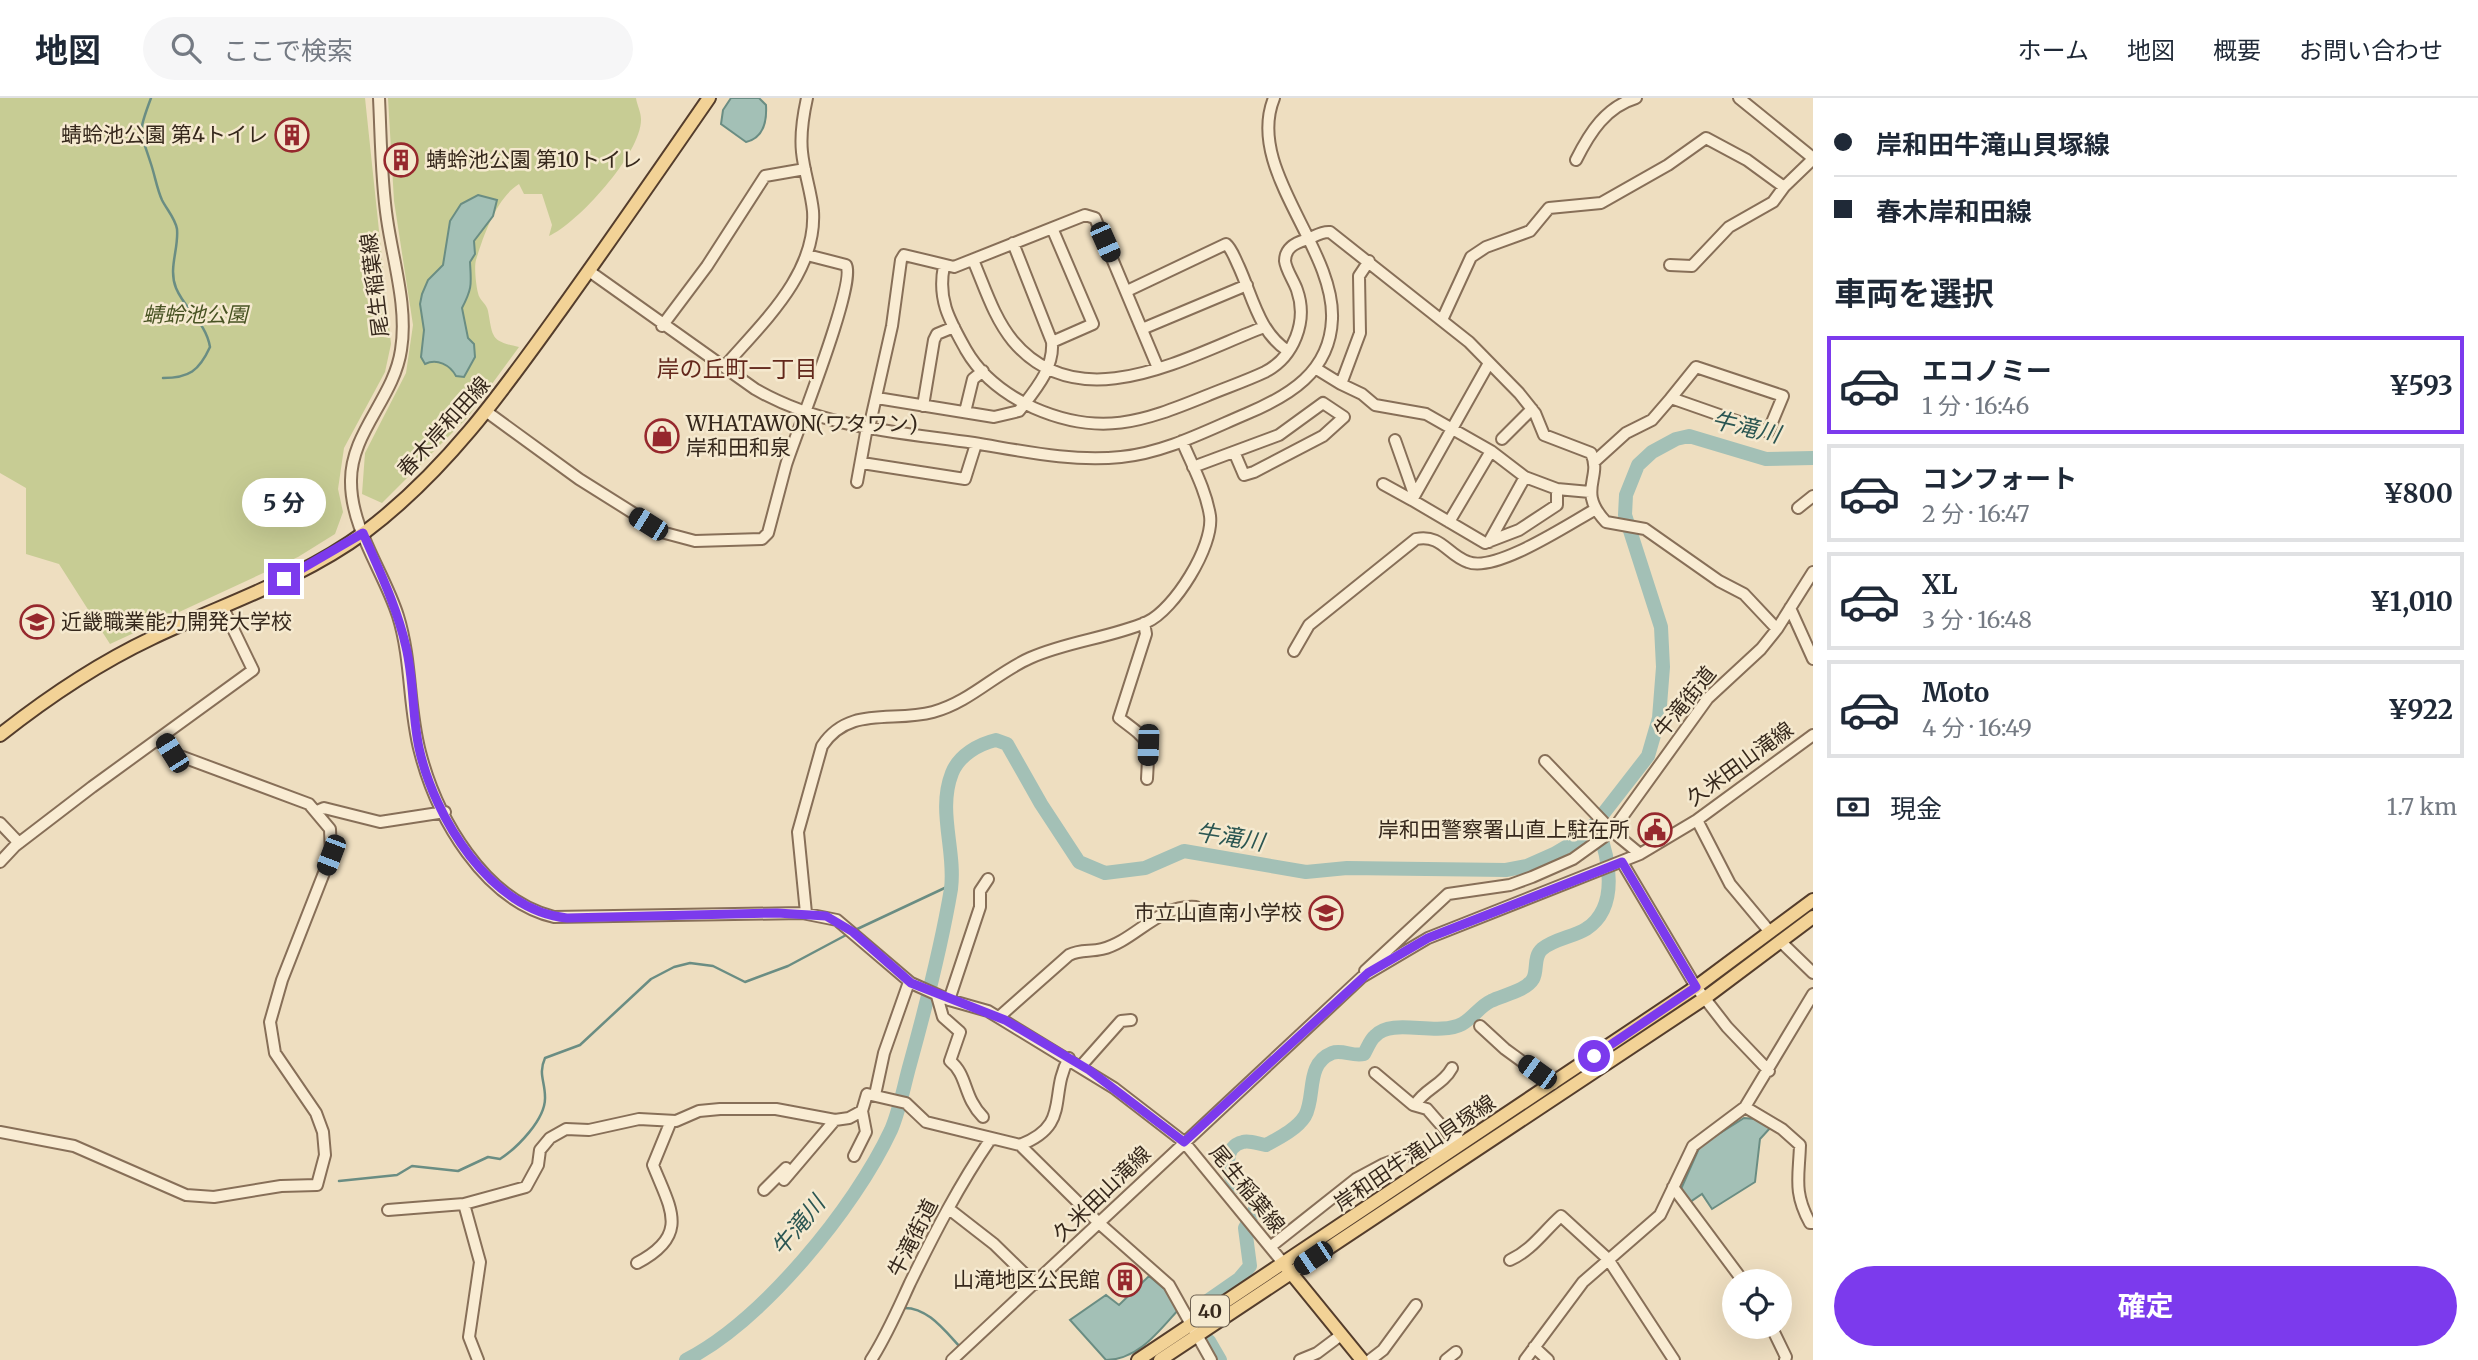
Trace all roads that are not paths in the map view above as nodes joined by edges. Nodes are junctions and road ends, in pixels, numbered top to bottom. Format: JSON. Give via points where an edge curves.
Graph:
{"nodes":[{"id":1,"x":379,"y":98,"type":"edge"},
{"id":2,"x":709,"y":98,"type":"edge"},
{"id":3,"x":807,"y":98,"type":"edge"},
{"id":4,"x":1274,"y":98,"type":"edge"},
{"id":5,"x":1636,"y":98,"type":"edge"},
{"id":6,"x":1740,"y":98,"type":"edge"},
{"id":7,"x":1813,"y":158,"type":"edge"},
{"id":8,"x":1576,"y":160,"type":"dead end"},
{"id":9,"x":805,"y":169,"type":"junction"},
{"id":10,"x":1784,"y":187,"type":"junction"},
{"id":11,"x":1052,"y":228,"type":"junction"},
{"id":12,"x":1308,"y":239,"type":"junction"},
{"id":13,"x":1013,"y":243,"type":"junction"},
{"id":14,"x":807,"y":255,"type":"junction"},
{"id":15,"x":973,"y":260,"type":"junction"},
{"id":16,"x":1369,"y":261,"type":"junction"},
{"id":17,"x":1670,"y":265,"type":"dead end"},
{"id":18,"x":944,"y":266,"type":"junction"},
{"id":19,"x":589,"y":271,"type":"junction"},
{"id":20,"x":1247,"y":285,"type":"junction"},
{"id":21,"x":1127,"y":290,"type":"junction"},
{"id":22,"x":1442,"y":320,"type":"junction"},
{"id":23,"x":662,"y":326,"type":"junction"},
{"id":24,"x":954,"y":327,"type":"junction"},
{"id":25,"x":1264,"y":327,"type":"junction"},
{"id":26,"x":1142,"y":329,"type":"junction"},
{"id":27,"x":1052,"y":342,"type":"junction"},
{"id":28,"x":1288,"y":351,"type":"junction"},
{"id":29,"x":1489,"y":363,"type":"junction"},
{"id":30,"x":724,"y":367,"type":"junction"},
{"id":31,"x":1158,"y":368,"type":"junction"},
{"id":32,"x":1315,"y":368,"type":"junction"},
{"id":33,"x":1049,"y":369,"type":"junction"},
{"id":34,"x":983,"y":371,"type":"junction"},
{"id":35,"x":1341,"y":384,"type":"junction"},
{"id":36,"x":877,"y":398,"type":"junction"},
{"id":37,"x":1671,"y":398,"type":"junction"},
{"id":38,"x":1024,"y":403,"type":"junction"},
{"id":39,"x":923,"y":406,"type":"junction"},
{"id":40,"x":1532,"y":410,"type":"junction"},
{"id":41,"x":487,"y":412,"type":"junction"},
{"id":42,"x":965,"y":412,"type":"junction"},
{"id":43,"x":804,"y":413,"type":"junction"},
{"id":44,"x":868,"y":428,"type":"junction"},
{"id":45,"x":1454,"y":430,"type":"junction"},
{"id":46,"x":1502,"y":439,"type":"dead end"},
{"id":47,"x":1395,"y":440,"type":"dead end"},
{"id":48,"x":1182,"y":442,"type":"junction"},
{"id":49,"x":976,"y":444,"type":"junction"},
{"id":50,"x":1491,"y":452,"type":"junction"},
{"id":51,"x":1235,"y":454,"type":"junction"},
{"id":52,"x":1594,"y":462,"type":"junction"},
{"id":53,"x":862,"y":463,"type":"junction"},
{"id":54,"x":1193,"y":467,"type":"junction"},
{"id":55,"x":1525,"y":477,"type":"junction"},
{"id":56,"x":857,"y":482,"type":"dead end"},
{"id":57,"x":1382,"y":484,"type":"dead end"},
{"id":58,"x":1557,"y":489,"type":"junction"},
{"id":59,"x":1590,"y":492,"type":"junction"},
{"id":60,"x":1813,"y":496,"type":"edge"},
{"id":61,"x":1412,"y":500,"type":"junction"},
{"id":62,"x":1798,"y":508,"type":"dead end"},
{"id":63,"x":1596,"y":509,"type":"junction"},
{"id":64,"x":1449,"y":522,"type":"junction"},
{"id":65,"x":363,"y":533,"type":"junction"},
{"id":66,"x":1489,"y":542,"type":"junction"},
{"id":67,"x":1813,"y":572,"type":"edge"},
{"id":68,"x":223,"y":608,"type":"junction"},
{"id":69,"x":1790,"y":608,"type":"junction"},
{"id":70,"x":1144,"y":623,"type":"junction"},
{"id":71,"x":1777,"y":629,"type":"junction"},
{"id":72,"x":1294,"y":651,"type":"dead end"},
{"id":73,"x":1813,"y":659,"type":"edge"},
{"id":74,"x":0,"y":735,"type":"edge"},
{"id":75,"x":1813,"y":735,"type":"edge"},
{"id":76,"x":162,"y":737,"type":"junction"},
{"id":77,"x":1545,"y":761,"type":"dead end"},
{"id":78,"x":1147,"y":779,"type":"dead end"},
{"id":79,"x":317,"y":811,"type":"junction"},
{"id":80,"x":445,"y":812,"type":"junction"},
{"id":81,"x":1697,"y":820,"type":"junction"},
{"id":82,"x":0,"y":823,"type":"edge"},
{"id":83,"x":1610,"y":830,"type":"junction"},
{"id":84,"x":19,"y":843,"type":"junction"},
{"id":85,"x":1640,"y":854,"type":"junction"},
{"id":86,"x":0,"y":862,"type":"edge"},
{"id":87,"x":1618,"y":864,"type":"junction"},
{"id":88,"x":988,"y":879,"type":"dead end"},
{"id":89,"x":1813,"y":900,"type":"edge"},
{"id":90,"x":1196,"y":907,"type":"dead end"},
{"id":91,"x":806,"y":913,"type":"junction"},
{"id":92,"x":1813,"y":917,"type":"edge"},
{"id":93,"x":1770,"y":932,"type":"junction"},
{"id":94,"x":1780,"y":941,"type":"junction"},
{"id":95,"x":1397,"y":948,"type":"junction"},
{"id":96,"x":1813,"y":973,"type":"edge"},
{"id":97,"x":1362,"y":977,"type":"joint"},
{"id":98,"x":910,"y":982,"type":"junction"},
{"id":99,"x":1696,"y":987,"type":"junction"},
{"id":100,"x":1813,"y":994,"type":"edge"},
{"id":101,"x":943,"y":998,"type":"junction"},
{"id":102,"x":1705,"y":998,"type":"junction"},
{"id":103,"x":999,"y":1017,"type":"junction"},
{"id":104,"x":1131,"y":1020,"type":"dead end"},
{"id":105,"x":1480,"y":1026,"type":"dead end"},
{"id":106,"x":1069,"y":1058,"type":"junction"},
{"id":107,"x":1081,"y":1066,"type":"junction"},
{"id":108,"x":1452,"y":1068,"type":"dead end"},
{"id":109,"x":1769,"y":1071,"type":"junction"},
{"id":110,"x":1375,"y":1073,"type":"dead end"},
{"id":111,"x":1553,"y":1084,"type":"junction"},
{"id":112,"x":875,"y":1095,"type":"junction"},
{"id":113,"x":1415,"y":1105,"type":"junction"},
{"id":114,"x":1745,"y":1107,"type":"junction"},
{"id":115,"x":862,"y":1111,"type":"junction"},
{"id":116,"x":983,"y":1116,"type":"dead end"},
{"id":117,"x":835,"y":1119,"type":"junction"},
{"id":118,"x":671,"y":1121,"type":"junction"},
{"id":119,"x":0,"y":1132,"type":"edge"},
{"id":120,"x":995,"y":1139,"type":"junction"},
{"id":121,"x":1454,"y":1140,"type":"junction"},
{"id":122,"x":1469,"y":1140,"type":"junction"},
{"id":123,"x":1184,"y":1142,"type":"junction"},
{"id":124,"x":1020,"y":1145,"type":"junction"},
{"id":125,"x":854,"y":1156,"type":"dead end"},
{"id":126,"x":797,"y":1164,"type":"junction"},
{"id":127,"x":783,"y":1180,"type":"dead end"},
{"id":128,"x":1674,"y":1187,"type":"junction"},
{"id":129,"x":764,"y":1190,"type":"dead end"},
{"id":130,"x":464,"y":1204,"type":"junction"},
{"id":131,"x":949,"y":1209,"type":"junction"},
{"id":132,"x":388,"y":1210,"type":"dead end"},
{"id":133,"x":1813,"y":1223,"type":"edge"},
{"id":134,"x":1100,"y":1224,"type":"junction"},
{"id":135,"x":1270,"y":1247,"type":"junction"},
{"id":136,"x":1608,"y":1259,"type":"junction"},
{"id":137,"x":1510,"y":1260,"type":"dead end"},
{"id":138,"x":637,"y":1263,"type":"dead end"},
{"id":139,"x":1287,"y":1268,"type":"junction"},
{"id":140,"x":1734,"y":1269,"type":"edge"},
{"id":141,"x":1035,"y":1284,"type":"junction"},
{"id":142,"x":1416,"y":1305,"type":"dead end"},
{"id":143,"x":1195,"y":1329,"type":"junction"},
{"id":144,"x":1341,"y":1335,"type":"junction"},
{"id":145,"x":1778,"y":1339,"type":"edge"},
{"id":146,"x":1535,"y":1347,"type":"junction"},
{"id":147,"x":1456,"y":1352,"type":"dead end"},
{"id":148,"x":478,"y":1360,"type":"edge"},
{"id":149,"x":871,"y":1360,"type":"edge"},
{"id":150,"x":953,"y":1360,"type":"edge"},
{"id":151,"x":1138,"y":1360,"type":"edge"},
{"id":152,"x":1160,"y":1360,"type":"edge"},
{"id":153,"x":1211,"y":1360,"type":"edge"},
{"id":154,"x":1300,"y":1360,"type":"edge"},
{"id":155,"x":1362,"y":1360,"type":"edge"},
{"id":156,"x":1370,"y":1360,"type":"edge"},
{"id":157,"x":1446,"y":1360,"type":"edge"},
{"id":158,"x":1525,"y":1360,"type":"edge"},
{"id":159,"x":1548,"y":1360,"type":"edge"},
{"id":160,"x":1674,"y":1360,"type":"edge"},
{"id":161,"x":1785,"y":1360,"type":"edge"}],
"edges":[{"from":1,"to":65,"type":"street","name":"尾生稲葉線","via":[[382,180],[403,339],[395,376],[361,438],[351,467],[352,498]]},
{"from":2,"to":19,"type":"main road","name":"春木岸和田線"},
{"from":3,"to":9,"type":"street","via":[[802,125]]},
{"from":4,"to":12,"type":"street","via":[[1269,127],[1273,155]]},
{"from":5,"to":8,"type":"street","via":[[1613,107]]},
{"from":6,"to":7,"type":"street"},
{"from":7,"to":10,"type":"street"},
{"from":9,"to":14,"type":"street","via":[[813,213]]},
{"from":9,"to":23,"type":"street","via":[[765,176]]},
{"from":10,"to":17,"type":"street","via":[[1773,202],[1730,227],[1692,266]]},
{"from":10,"to":22,"type":"street","via":[[1706,138],[1601,203],[1549,208],[1525,234],[1478,251],[1462,273]]},
{"from":11,"to":13,"type":"street"},
{"from":11,"to":21,"type":"street","via":[[1085,215],[1095,218]]},
{"from":11,"to":27,"type":"street","via":[[1093,324]]},
{"from":12,"to":16,"type":"street","via":[[1330,232]]},
{"from":12,"to":28,"type":"street","via":[[1294,244],[1285,261],[1298,292],[1301,315]]},
{"from":12,"to":32,"type":"street","via":[[1331,302],[1330,331]]},
{"from":13,"to":15,"type":"street"},
{"from":13,"to":27,"type":"street"},
{"from":14,"to":30,"type":"street","via":[[792,285]]},
{"from":14,"to":43,"type":"street","via":[[846,265],[849,270],[834,332]]},
{"from":15,"to":18,"type":"street"},
{"from":15,"to":33,"type":"street","via":[[1013,341]]},
{"from":16,"to":22,"type":"street"},
{"from":16,"to":35,"type":"street","via":[[1359,276],[1360,334]]},
{"from":18,"to":24,"type":"street","via":[[939,286]]},
{"from":18,"to":36,"type":"street","via":[[904,255],[901,260]]},
{"from":19,"to":23,"type":"street"},
{"from":19,"to":41,"type":"main road","name":"春木岸和田線"},
{"from":20,"to":21,"type":"street","via":[[1226,244]]},
{"from":20,"to":25,"type":"street"},
{"from":20,"to":26,"type":"street"},
{"from":21,"to":26,"type":"street"},
{"from":22,"to":29,"type":"street"},
{"from":23,"to":30,"type":"street"},
{"from":24,"to":34,"type":"street"},
{"from":24,"to":39,"type":"street","via":[[934,340]]},
{"from":25,"to":28,"type":"street"},
{"from":25,"to":31,"type":"street"},
{"from":26,"to":31,"type":"street"},
{"from":27,"to":33,"type":"street"},
{"from":28,"to":38,"type":"street","via":[[1265,372],[1138,421],[1077,424]]},
{"from":29,"to":40,"type":"street"},
{"from":29,"to":45,"type":"street"},
{"from":30,"to":43,"type":"street"},
{"from":31,"to":33,"type":"street","via":[[1101,382]]},
{"from":32,"to":35,"type":"street"},
{"from":32,"to":48,"type":"street","via":[[1286,397]]},
{"from":33,"to":38,"type":"street"},
{"from":34,"to":38,"type":"street"},
{"from":34,"to":42,"type":"street","via":[[973,379]]},
{"from":35,"to":45,"type":"street","via":[[1375,405],[1426,414]]},
{"from":36,"to":39,"type":"street"},
{"from":36,"to":44,"type":"street"},
{"from":37,"to":37,"type":"street","via":[[1696,368],[1783,396],[1768,432]]},
{"from":37,"to":52,"type":"street","via":[[1652,420],[1626,433]]},
{"from":38,"to":42,"type":"street","via":[[1010,415]]},
{"from":39,"to":42,"type":"street"},
{"from":40,"to":46,"type":"street"},
{"from":40,"to":52,"type":"street","via":[[1545,435],[1591,453]]},
{"from":41,"to":43,"type":"street","via":[[648,524],[679,539],[709,542],[762,539],[768,533]]},
{"from":41,"to":65,"type":"main road","name":"春木岸和田線","via":[[432,475]]},
{"from":43,"to":44,"type":"street"},
{"from":44,"to":49,"type":"street"},
{"from":44,"to":53,"type":"street"},
{"from":45,"to":50,"type":"street"},
{"from":45,"to":61,"type":"street"},
{"from":47,"to":61,"type":"street"},
{"from":48,"to":49,"type":"street","via":[[1123,457],[1091,459]]},
{"from":48,"to":54,"type":"street"},
{"from":49,"to":53,"type":"street","via":[[965,479]]},
{"from":50,"to":55,"type":"street"},
{"from":50,"to":64,"type":"street"},
{"from":51,"to":51,"type":"street","via":[[1285,431],[1324,403],[1344,416],[1323,436],[1254,472],[1244,475]]},
{"from":51,"to":54,"type":"street"},
{"from":52,"to":59,"type":"street"},
{"from":53,"to":56,"type":"street"},
{"from":54,"to":70,"type":"street","via":[[1210,519],[1205,543],[1176,597],[1163,613]]},
{"from":55,"to":58,"type":"street"},
{"from":55,"to":66,"type":"street"},
{"from":57,"to":61,"type":"street"},
{"from":58,"to":59,"type":"street"},
{"from":58,"to":66,"type":"street","via":[[1557,505],[1519,530]]},
{"from":59,"to":63,"type":"street"},
{"from":60,"to":62,"type":"street"},
{"from":61,"to":64,"type":"street"},
{"from":63,"to":71,"type":"street","via":[[1611,523],[1645,529],[1744,594]]},
{"from":63,"to":72,"type":"street","via":[[1489,563],[1468,562],[1435,538],[1416,539],[1309,625]]},
{"from":64,"to":66,"type":"street"},
{"from":65,"to":68,"type":"main road","name":"春木岸和田線","via":[[278,583]]},
{"from":65,"to":80,"type":"street","name":"尾生稲葉線","via":[[399,621],[410,667],[420,752]]},
{"from":67,"to":69,"type":"street","name":"牛滝街道"},
{"from":68,"to":74,"type":"main road","name":"春木岸和田線","via":[[152,638],[87,673]]},
{"from":68,"to":76,"type":"street","via":[[253,670]]},
{"from":69,"to":71,"type":"street","name":"牛滝街道"},
{"from":69,"to":73,"type":"street"},
{"from":70,"to":78,"type":"street","via":[[1146,634],[1119,718],[1146,738]]},
{"from":70,"to":91,"type":"street","via":[[1030,658],[947,708],[852,720],[830,735],[822,746],[798,832]]},
{"from":71,"to":83,"type":"street","name":"牛滝街道","via":[[1708,698]]},
{"from":75,"to":81,"type":"street","name":"久米田山滝線"},
{"from":76,"to":79,"type":"street","via":[[172,753],[271,788]]},
{"from":76,"to":84,"type":"street"},
{"from":77,"to":83,"type":"street"},
{"from":79,"to":80,"type":"street","via":[[324,808],[380,822]]},
{"from":79,"to":119,"type":"street","via":[[330,829],[331,855],[270,1023],[275,1053],[316,1113],[323,1132],[325,1155],[317,1185],[214,1197],[186,1195],[74,1146]]},
{"from":80,"to":91,"type":"street","name":"尾生稲葉線","via":[[471,856],[502,891],[540,914],[581,918]]},
{"from":81,"to":85,"type":"street","name":"久米田山滝線"},
{"from":81,"to":93,"type":"street","via":[[1730,884]]},
{"from":82,"to":84,"type":"street"},
{"from":83,"to":85,"type":"street"},
{"from":83,"to":95,"type":"street","name":"牛滝街道","via":[[1573,859],[1532,877],[1448,894]]},
{"from":84,"to":86,"type":"street"},
{"from":85,"to":87,"type":"street","name":"久米田山滝線"},
{"from":87,"to":95,"type":"street","name":"久米田山滝線"},
{"from":87,"to":99,"type":"street"},
{"from":88,"to":101,"type":"street"},
{"from":89,"to":93,"type":"main road","name":"岸和田牛滝山貝塚線","number":"40"},
{"from":90,"to":103,"type":"street","via":[[1174,908],[1103,949],[1069,955]]},
{"from":91,"to":98,"type":"street","name":"尾生稲葉線","via":[[837,920]]},
{"from":92,"to":94,"type":"main road","name":"岸和田牛滝山貝塚線","number":"40"},
{"from":93,"to":99,"type":"main road","name":"岸和田牛滝山貝塚線","number":"40"},
{"from":94,"to":96,"type":"street"},
{"from":94,"to":102,"type":"main road","name":"岸和田牛滝山貝塚線","number":"40"},
{"from":95,"to":97,"type":"street","name":"牛滝街道","via":[[1368,966]]},
{"from":97,"to":123,"type":"street","name":"久米田山滝線"},
{"from":98,"to":101,"type":"street","name":"尾生稲葉線"},
{"from":98,"to":112,"type":"street","via":[[884,1053]]},
{"from":99,"to":102,"type":"street"},
{"from":99,"to":111,"type":"main road","name":"岸和田牛滝山貝塚線","number":"40"},
{"from":100,"to":109,"type":"street"},
{"from":101,"to":103,"type":"street","name":"尾生稲葉線"},
{"from":101,"to":116,"type":"street","via":[[943,1017],[960,1032],[950,1061],[959,1068],[968,1101]]},
{"from":102,"to":109,"type":"street"},
{"from":102,"to":139,"type":"main road","name":"岸和田牛滝山貝塚線","number":"40"},
{"from":103,"to":106,"type":"street","name":"尾生稲葉線"},
{"from":104,"to":107,"type":"street","via":[[1121,1021]]},
{"from":105,"to":111,"type":"street"},
{"from":106,"to":107,"type":"street","name":"尾生稲葉線"},
{"from":106,"to":124,"type":"street","via":[[1047,1131]]},
{"from":107,"to":123,"type":"street","name":"尾生稲葉線"},
{"from":108,"to":113,"type":"street","via":[[1447,1078]]},
{"from":109,"to":114,"type":"street"},
{"from":110,"to":113,"type":"street"},
{"from":111,"to":122,"type":"main road","name":"岸和田牛滝山貝塚線","number":"40"},
{"from":112,"to":115,"type":"street","via":[[867,1094]]},
{"from":112,"to":120,"type":"street","via":[[906,1103],[926,1122]]},
{"from":113,"to":121,"type":"street","via":[[1427,1109]]},
{"from":114,"to":128,"type":"street","via":[[1693,1146]]},
{"from":114,"to":133,"type":"street","via":[[1800,1145],[1796,1170],[1801,1206]]},
{"from":115,"to":117,"type":"street"},
{"from":115,"to":125,"type":"street","via":[[866,1132]]},
{"from":117,"to":118,"type":"street","via":[[742,1108],[699,1111]]},
{"from":117,"to":126,"type":"street"},
{"from":118,"to":130,"type":"street","via":[[639,1119],[589,1130],[566,1129],[540,1150],[526,1187]]},
{"from":118,"to":138,"type":"street","via":[[653,1164],[670,1200],[674,1223],[660,1249]]},
{"from":120,"to":124,"type":"street"},
{"from":120,"to":131,"type":"street","name":"牛滝街道","via":[[970,1170]]},
{"from":121,"to":122,"type":"street"},
{"from":121,"to":135,"type":"street","via":[[1434,1152],[1408,1155],[1356,1179]]},
{"from":122,"to":139,"type":"main road","name":"岸和田牛滝山貝塚線","number":"40"},
{"from":123,"to":134,"type":"street","name":"久米田山滝線"},
{"from":123,"to":135,"type":"street","name":"尾生稲葉線"},
{"from":124,"to":134,"type":"street"},
{"from":126,"to":127,"type":"street"},
{"from":126,"to":129,"type":"street","via":[[789,1164]]},
{"from":128,"to":136,"type":"street","via":[[1660,1215]]},
{"from":128,"to":140,"type":"street"},
{"from":130,"to":132,"type":"street"},
{"from":130,"to":148,"type":"street","via":[[480,1262],[469,1337]]},
{"from":131,"to":141,"type":"street"},
{"from":131,"to":149,"type":"street","name":"牛滝街道"},
{"from":134,"to":141,"type":"street","name":"久米田山滝線"},
{"from":134,"to":143,"type":"street","via":[[1169,1285]]},
{"from":135,"to":139,"type":"street","name":"尾生稲葉線"},
{"from":136,"to":137,"type":"street","via":[[1561,1216],[1529,1252]]},
{"from":136,"to":146,"type":"street","via":[[1583,1282]]},
{"from":136,"to":160,"type":"street"},
{"from":139,"to":143,"type":"main road","name":"岸和田牛滝山貝塚線","number":"40"},
{"from":139,"to":144,"type":"main road"},
{"from":141,"to":150,"type":"street","name":"久米田山滝線"},
{"from":142,"to":156,"type":"street","via":[[1383,1350]]},
{"from":143,"to":151,"type":"main road","name":"岸和田牛滝山貝塚線","number":"40"},
{"from":143,"to":152,"type":"main road","name":"岸和田牛滝山貝塚線","number":"40"},
{"from":143,"to":153,"type":"street"},
{"from":144,"to":154,"type":"street"},
{"from":144,"to":155,"type":"main road"},
{"from":145,"to":161,"type":"street"},
{"from":146,"to":158,"type":"street"},
{"from":146,"to":159,"type":"street"},
{"from":147,"to":157,"type":"street"}]}
